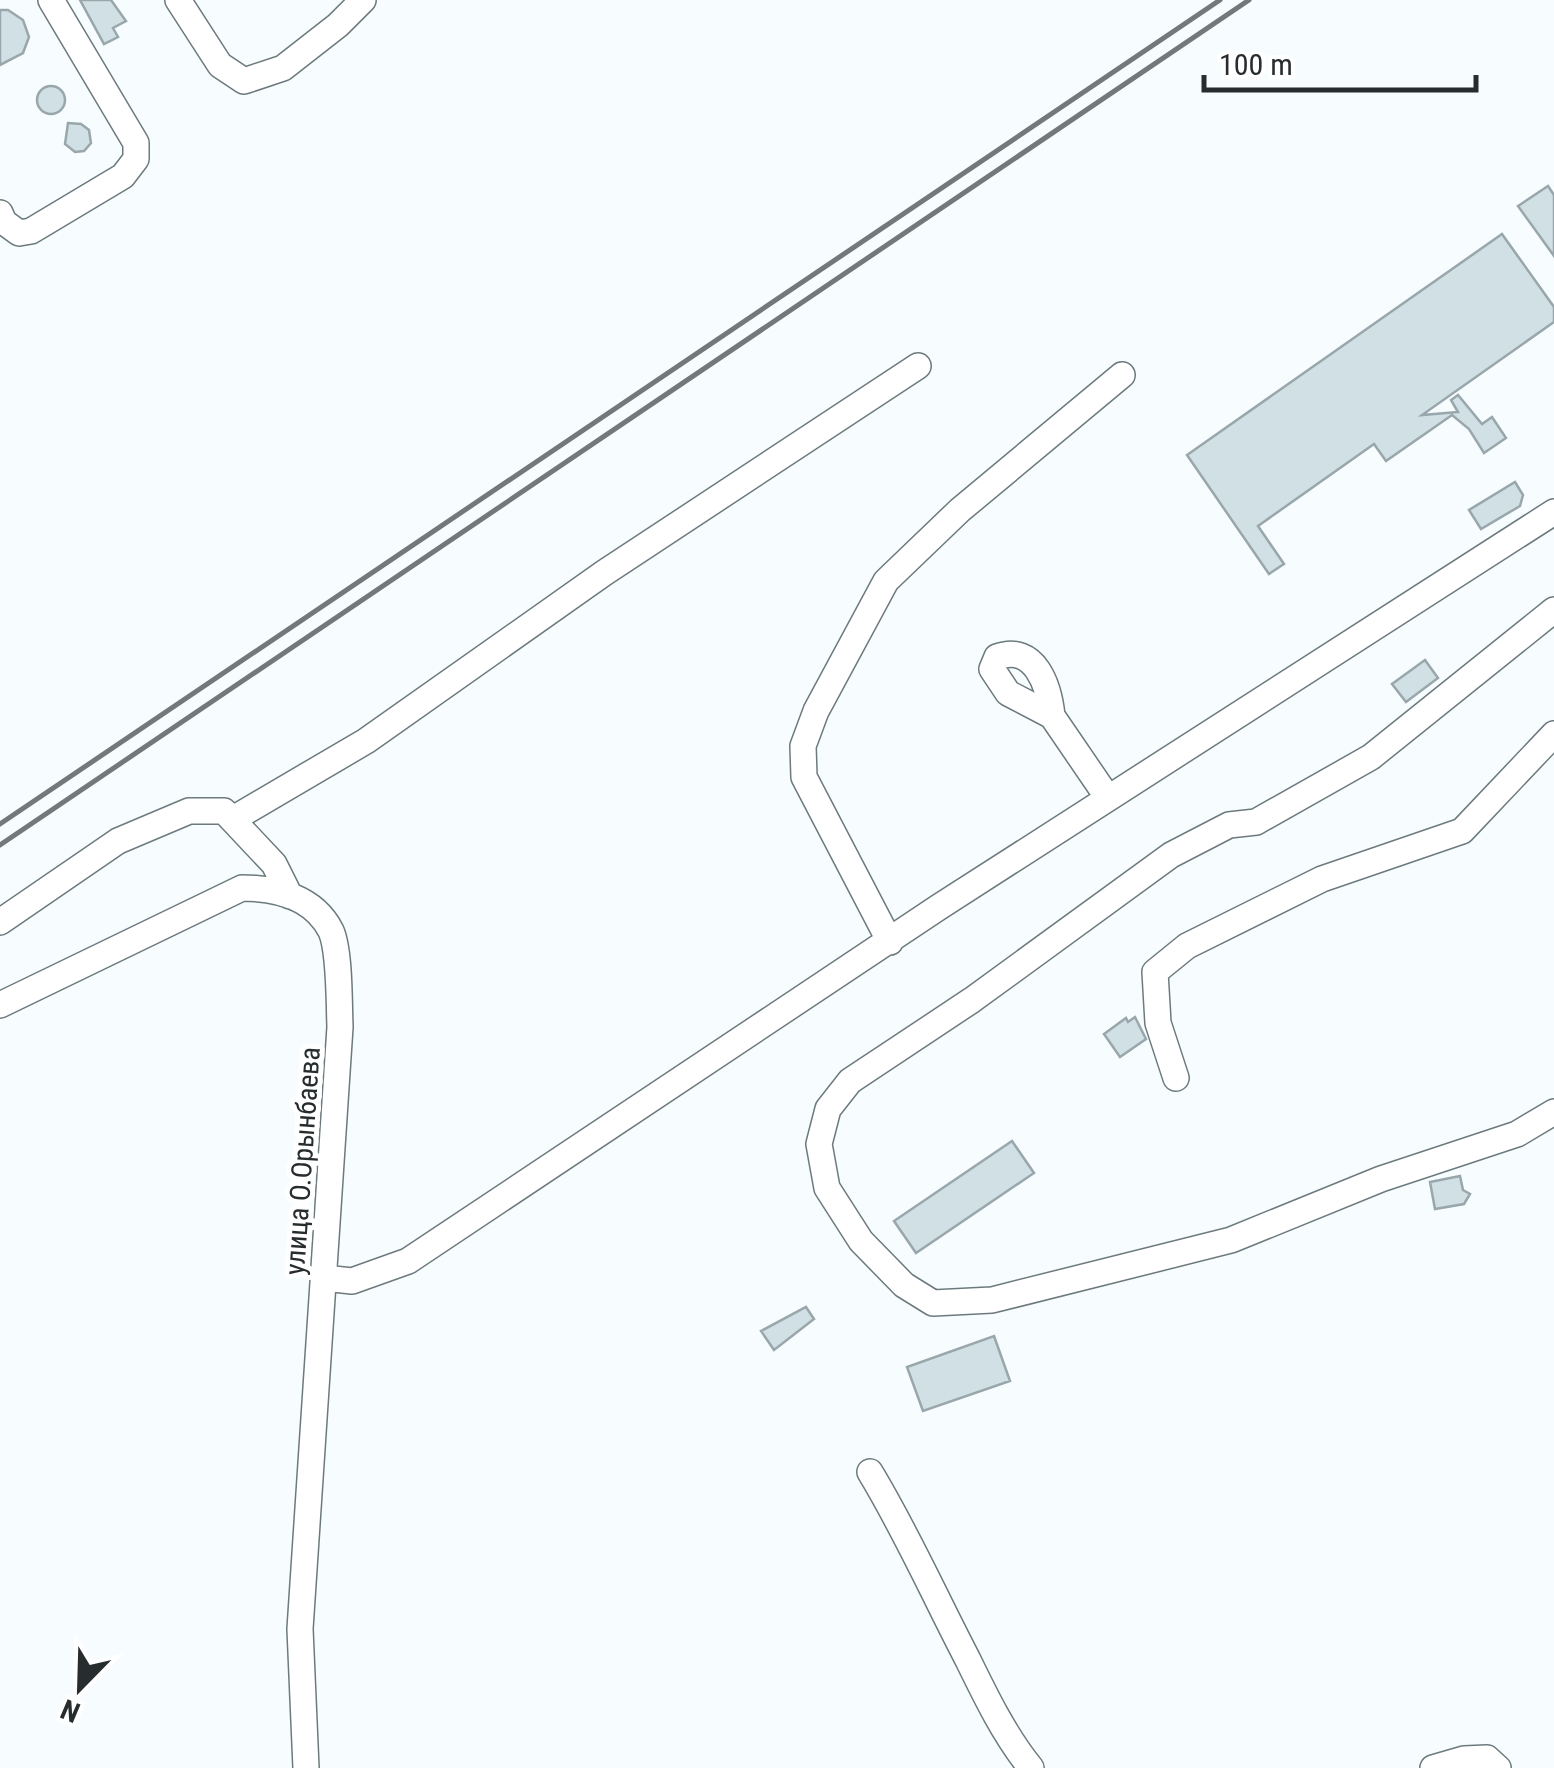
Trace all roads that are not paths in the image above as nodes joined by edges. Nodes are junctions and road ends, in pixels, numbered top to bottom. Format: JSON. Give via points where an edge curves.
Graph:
{"nodes":[{"id":1,"x":51,"y":0,"type":"edge"},
{"id":2,"x":178,"y":0,"type":"edge"},
{"id":3,"x":363,"y":0,"type":"edge"},
{"id":4,"x":0,"y":214,"type":"edge"},
{"id":5,"x":918,"y":366,"type":"dead end"},
{"id":6,"x":1122,"y":375,"type":"dead end"},
{"id":7,"x":1554,"y":512,"type":"edge"},
{"id":8,"x":1554,"y":610,"type":"edge"},
{"id":9,"x":1052,"y":716,"type":"dead end"},
{"id":10,"x":1554,"y":734,"type":"edge"},
{"id":11,"x":1108,"y":798,"type":"junction"},
{"id":12,"x":233,"y":819,"type":"junction"},
{"id":13,"x":290,"y":896,"type":"junction"},
{"id":14,"x":0,"y":922,"type":"edge"},
{"id":15,"x":890,"y":942,"type":"junction"},
{"id":16,"x":0,"y":1005,"type":"edge"},
{"id":17,"x":1176,"y":1078,"type":"dead end"},
{"id":18,"x":1554,"y":1112,"type":"edge"},
{"id":19,"x":324,"y":1278,"type":"junction"},
{"id":20,"x":870,"y":1472,"type":"dead end"},
{"id":21,"x":306,"y":1768,"type":"edge"},
{"id":22,"x":1031,"y":1768,"type":"edge"},
{"id":23,"x":1433,"y":1768,"type":"edge"},
{"id":24,"x":1498,"y":1768,"type":"edge"}],
"edges":[{"from":1,"to":4,"type":"street","via":[[136,142],[136,159],[123,176],[31,231],[19,233]]},
{"from":2,"to":3,"type":"street","via":[[220,65],[244,81],[282,68]]},
{"from":5,"to":12,"type":"street","via":[[366,741]]},
{"from":6,"to":15,"type":"street","via":[[886,581],[816,712],[803,746],[804,777]]},
{"from":7,"to":11,"type":"street"},
{"from":8,"to":18,"type":"street","via":[[1371,757],[1256,822],[1229,825],[1171,854],[850,1080],[828,1109],[819,1144],[826,1188],[862,1241],[904,1285],[933,1302],[992,1300],[1231,1240],[1517,1134]]},
{"from":9,"to":11,"type":"street"},
{"from":10,"to":17,"type":"street","via":[[1462,831],[1322,879],[1187,946],[1155,972],[1158,1023]]},
{"from":11,"to":15,"type":"street"},
{"from":12,"to":13,"type":"street","via":[[274,864]]},
{"from":12,"to":14,"type":"street","via":[[224,811],[189,812],[118,841]]},
{"from":13,"to":16,"type":"street","via":[[242,888]]},
{"from":13,"to":19,"type":"street","name":"улица О.Орынбаева","via":[[331,932],[339,982]]},
{"from":15,"to":19,"type":"street","via":[[408,1262],[352,1281]]},
{"from":19,"to":21,"type":"street","name":"улица О.Орынбаева","via":[[300,1629]]},
{"from":20,"to":22,"type":"street","via":[[988,1700]]},
{"from":23,"to":24,"type":"street","via":[[1487,1758]]}]}
